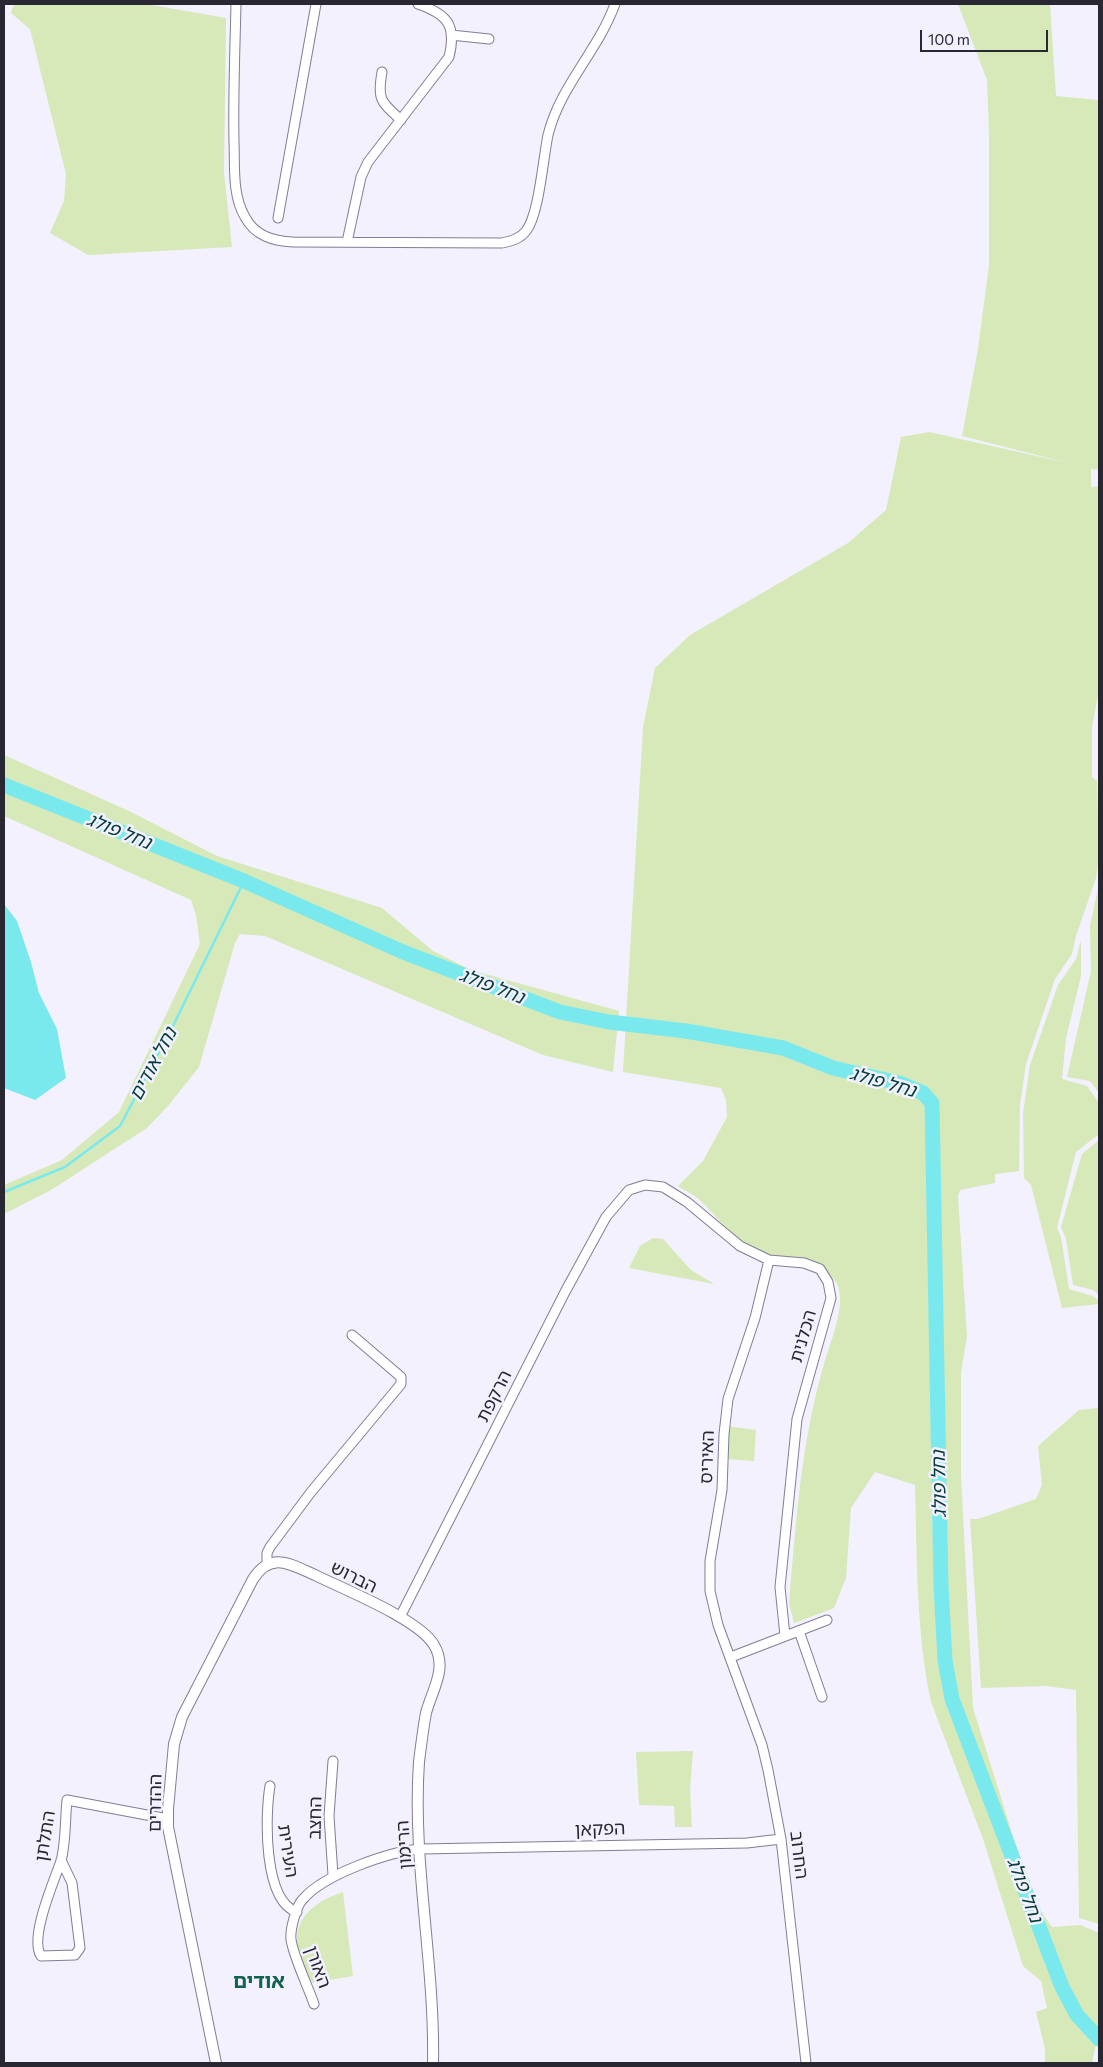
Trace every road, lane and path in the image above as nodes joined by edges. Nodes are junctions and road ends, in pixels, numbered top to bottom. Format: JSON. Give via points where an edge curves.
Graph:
{"nodes":[{"id":1,"x":236,"y":4,"type":"edge"},
{"id":2,"x":316,"y":4,"type":"edge"},
{"id":3,"x":418,"y":4,"type":"edge"},
{"id":4,"x":615,"y":4,"type":"edge"},
{"id":5,"x":451,"y":35,"type":"junction"},
{"id":6,"x":489,"y":39,"type":"dead end"},
{"id":7,"x":382,"y":72,"type":"dead end"},
{"id":8,"x":401,"y":120,"type":"junction"},
{"id":9,"x":278,"y":218,"type":"dead end"},
{"id":10,"x":347,"y":242,"type":"junction"},
{"id":11,"x":624,"y":1195,"type":"joint"},
{"id":12,"x":769,"y":1260,"type":"junction"},
{"id":13,"x":352,"y":1336,"type":"dead end"},
{"id":14,"x":267,"y":1563,"type":"junction"},
{"id":15,"x":400,"y":1617,"type":"junction"},
{"id":16,"x":827,"y":1620,"type":"dead end"},
{"id":17,"x":799,"y":1631,"type":"junction"},
{"id":18,"x":423,"y":1633,"type":"joint"},
{"id":19,"x":785,"y":1636,"type":"junction"},
{"id":20,"x":731,"y":1657,"type":"junction"},
{"id":21,"x":822,"y":1697,"type":"dead end"},
{"id":22,"x":333,"y":1761,"type":"dead end"},
{"id":23,"x":270,"y":1786,"type":"dead end"},
{"id":24,"x":168,"y":1819,"type":"junction"},
{"id":25,"x":781,"y":1840,"type":"junction"},
{"id":26,"x":420,"y":1849,"type":"junction"},
{"id":27,"x":61,"y":1860,"type":"junction"},
{"id":28,"x":333,"y":1875,"type":"junction"},
{"id":29,"x":297,"y":1912,"type":"junction"},
{"id":30,"x":314,"y":2004,"type":"dead end"},
{"id":31,"x":216,"y":2063,"type":"edge"},
{"id":32,"x":433,"y":2063,"type":"edge"},
{"id":33,"x":806,"y":2063,"type":"edge"}],
"edges":[{"from":1,"to":10,"type":"street","via":[[233,103],[235,176],[240,207],[252,226],[270,239]]},
{"from":2,"to":9,"type":"street"},
{"from":3,"to":5,"type":"street","via":[[443,15],[448,20]]},
{"from":4,"to":10,"type":"street","via":[[559,101],[548,135],[533,216],[522,235],[502,243]]},
{"from":5,"to":6,"type":"street"},
{"from":5,"to":8,"type":"street","via":[[451,47],[443,66]]},
{"from":7,"to":8,"type":"street","via":[[380,99]]},
{"from":8,"to":10,"type":"street","via":[[374,154],[361,177]]},
{"from":11,"to":12,"type":"street","name":"הכלנית","via":[[640,1186],[663,1187],[687,1202],[740,1246]]},
{"from":11,"to":15,"type":"street","name":"הרקפת","via":[[603,1222],[565,1292]]},
{"from":12,"to":19,"type":"street","name":"הכלנית","via":[[804,1263],[820,1269],[828,1282],[830,1298],[796,1426],[780,1587]]},
{"from":12,"to":20,"type":"street","name":"האיריס","via":[[755,1318],[728,1399],[722,1490],[710,1561],[714,1612]]},
{"from":13,"to":14,"type":"street","via":[[401,1377],[401,1384],[311,1492],[270,1547]]},
{"from":14,"to":15,"type":"street","name":"הברוש","via":[[296,1566]]},
{"from":14,"to":24,"type":"street","name":"ההדרים","via":[[253,1579],[182,1717],[174,1744]]},
{"from":15,"to":18,"type":"street","name":"הברוש"},
{"from":16,"to":17,"type":"street"},
{"from":17,"to":19,"type":"street"},
{"from":17,"to":21,"type":"street"},
{"from":18,"to":26,"type":"street","name":"הרימון","via":[[434,1646],[441,1665],[426,1714],[421,1747],[418,1795]]},
{"from":19,"to":20,"type":"street"},
{"from":20,"to":25,"type":"street","name":"החרוב","via":[[762,1745]]},
{"from":22,"to":28,"type":"street","name":"החצב","via":[[329,1816]]},
{"from":23,"to":29,"type":"street","name":"העירית","via":[[266,1814],[271,1864],[281,1899]]},
{"from":24,"to":27,"type":"street","name":"התלתן","via":[[67,1800]]},
{"from":24,"to":31,"type":"street","name":"ההדרים"},
{"from":25,"to":26,"type":"street","name":"הפקאן"},
{"from":25,"to":33,"type":"street","name":"החרוב"},
{"from":26,"to":28,"type":"street","name":"הפקאן","via":[[403,1850]]},
{"from":26,"to":32,"type":"street","name":"הרימון"},
{"from":27,"to":27,"type":"street","name":"התלתן","via":[[53,1879],[37,1947],[39,1954],[45,1957],[75,1955],[80,1948],[72,1883]]},
{"from":28,"to":29,"type":"street","name":"הפקאן","via":[[301,1900]]},
{"from":29,"to":30,"type":"street","name":"האורן","via":[[291,1939]]}]}
